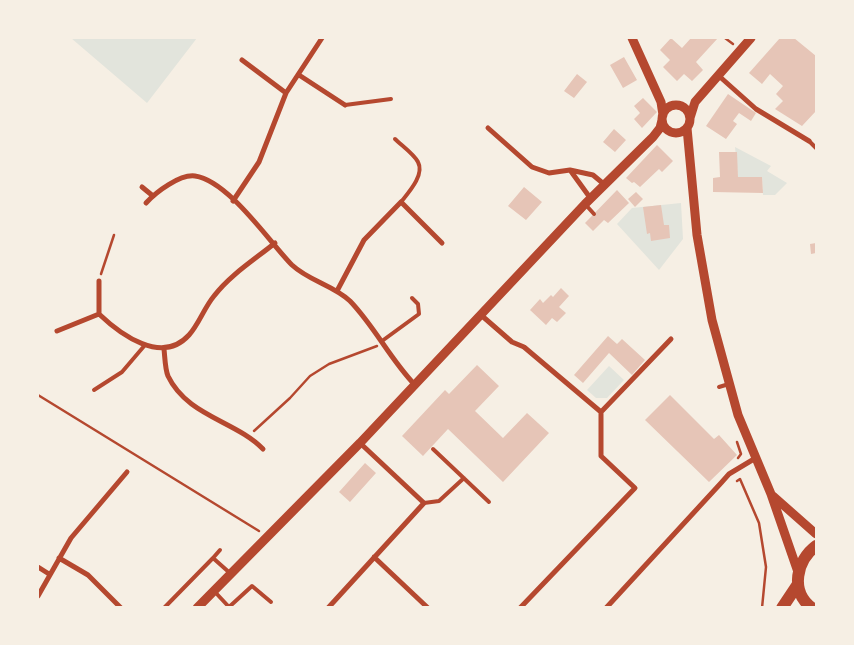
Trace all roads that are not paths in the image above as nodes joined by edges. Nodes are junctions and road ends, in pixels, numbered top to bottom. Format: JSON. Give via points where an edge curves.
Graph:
{"nodes":[{"id":1,"x":322,"y":38,"type":"edge"},
{"id":2,"x":632,"y":38,"type":"edge"},
{"id":3,"x":751,"y":38,"type":"edge"},
{"id":4,"x":242,"y":60,"type":"dead end"},
{"id":5,"x":299,"y":75,"type":"junction"},
{"id":6,"x":719,"y":76,"type":"junction"},
{"id":7,"x":286,"y":93,"type":"junction"},
{"id":8,"x":390,"y":99,"type":"dead end"},
{"id":9,"x":661,"y":102,"type":"junction"},
{"id":10,"x":695,"y":102,"type":"junction"},
{"id":11,"x":345,"y":105,"type":"joint"},
{"id":12,"x":674,"y":105,"type":"junction"},
{"id":13,"x":685,"y":108,"type":"junction"},
{"id":14,"x":662,"y":118,"type":"junction"},
{"id":15,"x":690,"y":118,"type":"junction"},
{"id":16,"x":488,"y":128,"type":"dead end"},
{"id":17,"x":687,"y":128,"type":"junction"},
{"id":18,"x":675,"y":133,"type":"junction"},
{"id":19,"x":653,"y":136,"type":"junction"},
{"id":20,"x":395,"y":139,"type":"dead end"},
{"id":21,"x":809,"y":141,"type":"joint"},
{"id":22,"x":816,"y":148,"type":"edge"},
{"id":23,"x":688,"y":152,"type":"junction"},
{"id":24,"x":570,"y":170,"type":"junction"},
{"id":25,"x":605,"y":184,"type":"junction"},
{"id":26,"x":142,"y":187,"type":"dead end"},
{"id":27,"x":153,"y":196,"type":"junction"},
{"id":28,"x":233,"y":201,"type":"junction"},
{"id":29,"x":401,"y":202,"type":"junction"},
{"id":30,"x":588,"y":202,"type":"junction"},
{"id":31,"x":146,"y":203,"type":"dead end"},
{"id":32,"x":594,"y":214,"type":"dead end"},
{"id":33,"x":275,"y":243,"type":"junction"},
{"id":34,"x":442,"y":243,"type":"dead end"},
{"id":35,"x":99,"y":281,"type":"road end"},
{"id":36,"x":337,"y":291,"type":"junction"},
{"id":37,"x":412,"y":298,"type":"dead end"},
{"id":38,"x":99,"y":314,"type":"junction"},
{"id":39,"x":481,"y":315,"type":"junction"},
{"id":40,"x":57,"y":331,"type":"dead end"},
{"id":41,"x":671,"y":339,"type":"dead end"},
{"id":42,"x":382,"y":341,"type":"junction"},
{"id":43,"x":145,"y":345,"type":"junction"},
{"id":44,"x":164,"y":349,"type":"junction"},
{"id":45,"x":729,"y":384,"type":"junction"},
{"id":46,"x":415,"y":385,"type":"junction"},
{"id":47,"x":719,"y":387,"type":"dead end"},
{"id":48,"x":94,"y":390,"type":"dead end"},
{"id":49,"x":601,"y":412,"type":"junction"},
{"id":50,"x":360,"y":443,"type":"junction"},
{"id":51,"x":433,"y":449,"type":"dead end"},
{"id":52,"x":263,"y":450,"type":"dead end"},
{"id":53,"x":754,"y":459,"type":"junction"},
{"id":54,"x":127,"y":472,"type":"dead end"},
{"id":55,"x":464,"y":478,"type":"junction"},
{"id":56,"x":771,"y":494,"type":"junction"},
{"id":57,"x":489,"y":502,"type":"dead end"},
{"id":58,"x":424,"y":503,"type":"junction"},
{"id":59,"x":816,"y":534,"type":"edge"},
{"id":60,"x":816,"y":546,"type":"edge"},
{"id":61,"x":220,"y":550,"type":"dead end"},
{"id":62,"x":374,"y":557,"type":"junction"},
{"id":63,"x":59,"y":558,"type":"junction"},
{"id":64,"x":213,"y":558,"type":"junction"},
{"id":65,"x":38,"y":566,"type":"edge"},
{"id":66,"x":49,"y":574,"type":"junction"},
{"id":67,"x":231,"y":574,"type":"junction"},
{"id":68,"x":798,"y":578,"type":"junction"},
{"id":69,"x":213,"y":590,"type":"junction"},
{"id":70,"x":38,"y":596,"type":"edge"},
{"id":71,"x":271,"y":602,"type":"dead end"},
{"id":72,"x":229,"y":607,"type":"edge"},
{"id":73,"x":121,"y":608,"type":"edge"},
{"id":74,"x":164,"y":608,"type":"edge"},
{"id":75,"x":196,"y":608,"type":"edge"},
{"id":76,"x":328,"y":608,"type":"edge"},
{"id":77,"x":428,"y":608,"type":"edge"},
{"id":78,"x":520,"y":608,"type":"edge"},
{"id":79,"x":606,"y":608,"type":"edge"},
{"id":80,"x":782,"y":608,"type":"edge"},
{"id":81,"x":812,"y":608,"type":"edge"}],
"edges":[{"from":1,"to":5,"type":"street"},
{"from":2,"to":9,"type":"street"},
{"from":3,"to":6,"type":"street"},
{"from":4,"to":7,"type":"street"},
{"from":5,"to":7,"type":"street"},
{"from":5,"to":11,"type":"street"},
{"from":6,"to":10,"type":"street"},
{"from":6,"to":21,"type":"street","via":[[756,109]]},
{"from":7,"to":28,"type":"street","via":[[259,162]]},
{"from":8,"to":11,"type":"lane"},
{"from":9,"to":12,"type":"street"},
{"from":9,"to":14,"type":"street"},
{"from":10,"to":13,"type":"street"},
{"from":10,"to":15,"type":"street"},
{"from":12,"to":13,"type":"street"},
{"from":12,"to":14,"type":"street"},
{"from":13,"to":15,"type":"street"},
{"from":14,"to":18,"type":"street","via":[[665,128]]},
{"from":14,"to":19,"type":"street","via":[[660,128]]},
{"from":15,"to":17,"type":"street"},
{"from":16,"to":24,"type":"street","via":[[532,167],[550,173]]},
{"from":17,"to":18,"type":"street"},
{"from":17,"to":23,"type":"street"},
{"from":18,"to":19,"type":"street"},
{"from":18,"to":23,"type":"street"},
{"from":19,"to":25,"type":"street"},
{"from":20,"to":29,"type":"lane","via":[[418,162],[419,170],[414,185]]},
{"from":21,"to":22,"type":"lane"},
{"from":23,"to":45,"type":"street","via":[[697,235]]},
{"from":24,"to":25,"type":"street","via":[[593,175]]},
{"from":24,"to":30,"type":"street"},
{"from":25,"to":30,"type":"street"},
{"from":26,"to":27,"type":"street"},
{"from":27,"to":28,"type":"street","via":[[173,182],[194,176],[213,184]]},
{"from":27,"to":31,"type":"street"},
{"from":28,"to":33,"type":"street"},
{"from":29,"to":34,"type":"street"},
{"from":29,"to":36,"type":"street","via":[[364,240]]},
{"from":30,"to":32,"type":"lane"},
{"from":30,"to":39,"type":"street"},
{"from":33,"to":36,"type":"street","via":[[292,265]]},
{"from":33,"to":44,"type":"street","via":[[236,272],[214,296],[189,335]]},
{"from":35,"to":38,"type":"street"},
{"from":36,"to":42,"type":"street","via":[[367,319]]},
{"from":37,"to":42,"type":"lane","via":[[418,304],[418,314]]},
{"from":38,"to":40,"type":"street"},
{"from":38,"to":43,"type":"street","via":[[115,329]]},
{"from":39,"to":46,"type":"street"},
{"from":39,"to":49,"type":"street"},
{"from":41,"to":49,"type":"street"},
{"from":42,"to":46,"type":"street"},
{"from":43,"to":44,"type":"street"},
{"from":43,"to":48,"type":"lane","via":[[122,372]]},
{"from":44,"to":52,"type":"street","via":[[168,376],[178,391],[198,409],[248,437]]},
{"from":45,"to":47,"type":"lane"},
{"from":45,"to":53,"type":"street"},
{"from":46,"to":50,"type":"street"},
{"from":49,"to":78,"type":"street","via":[[601,456],[635,488]]},
{"from":50,"to":58,"type":"street"},
{"from":50,"to":67,"type":"street"},
{"from":51,"to":55,"type":"lane"},
{"from":53,"to":56,"type":"street"},
{"from":53,"to":79,"type":"street","via":[[730,474]]},
{"from":54,"to":63,"type":"street","via":[[71,538]]},
{"from":55,"to":57,"type":"lane"},
{"from":55,"to":58,"type":"lane","via":[[439,501]]},
{"from":56,"to":59,"type":"street"},
{"from":56,"to":68,"type":"street"},
{"from":58,"to":62,"type":"street"},
{"from":60,"to":68,"type":"highway","via":[[805,557]]},
{"from":61,"to":64,"type":"lane"},
{"from":62,"to":76,"type":"street"},
{"from":62,"to":77,"type":"street"},
{"from":63,"to":66,"type":"street"},
{"from":63,"to":73,"type":"street","via":[[88,575]]},
{"from":64,"to":67,"type":"lane"},
{"from":64,"to":74,"type":"lane"},
{"from":65,"to":66,"type":"street"},
{"from":66,"to":70,"type":"street"},
{"from":67,"to":69,"type":"street"},
{"from":68,"to":80,"type":"highway"},
{"from":68,"to":81,"type":"highway","via":[[802,595]]},
{"from":69,"to":72,"type":"lane"},
{"from":69,"to":75,"type":"street"},
{"from":71,"to":72,"type":"lane","via":[[252,586]]}]}
